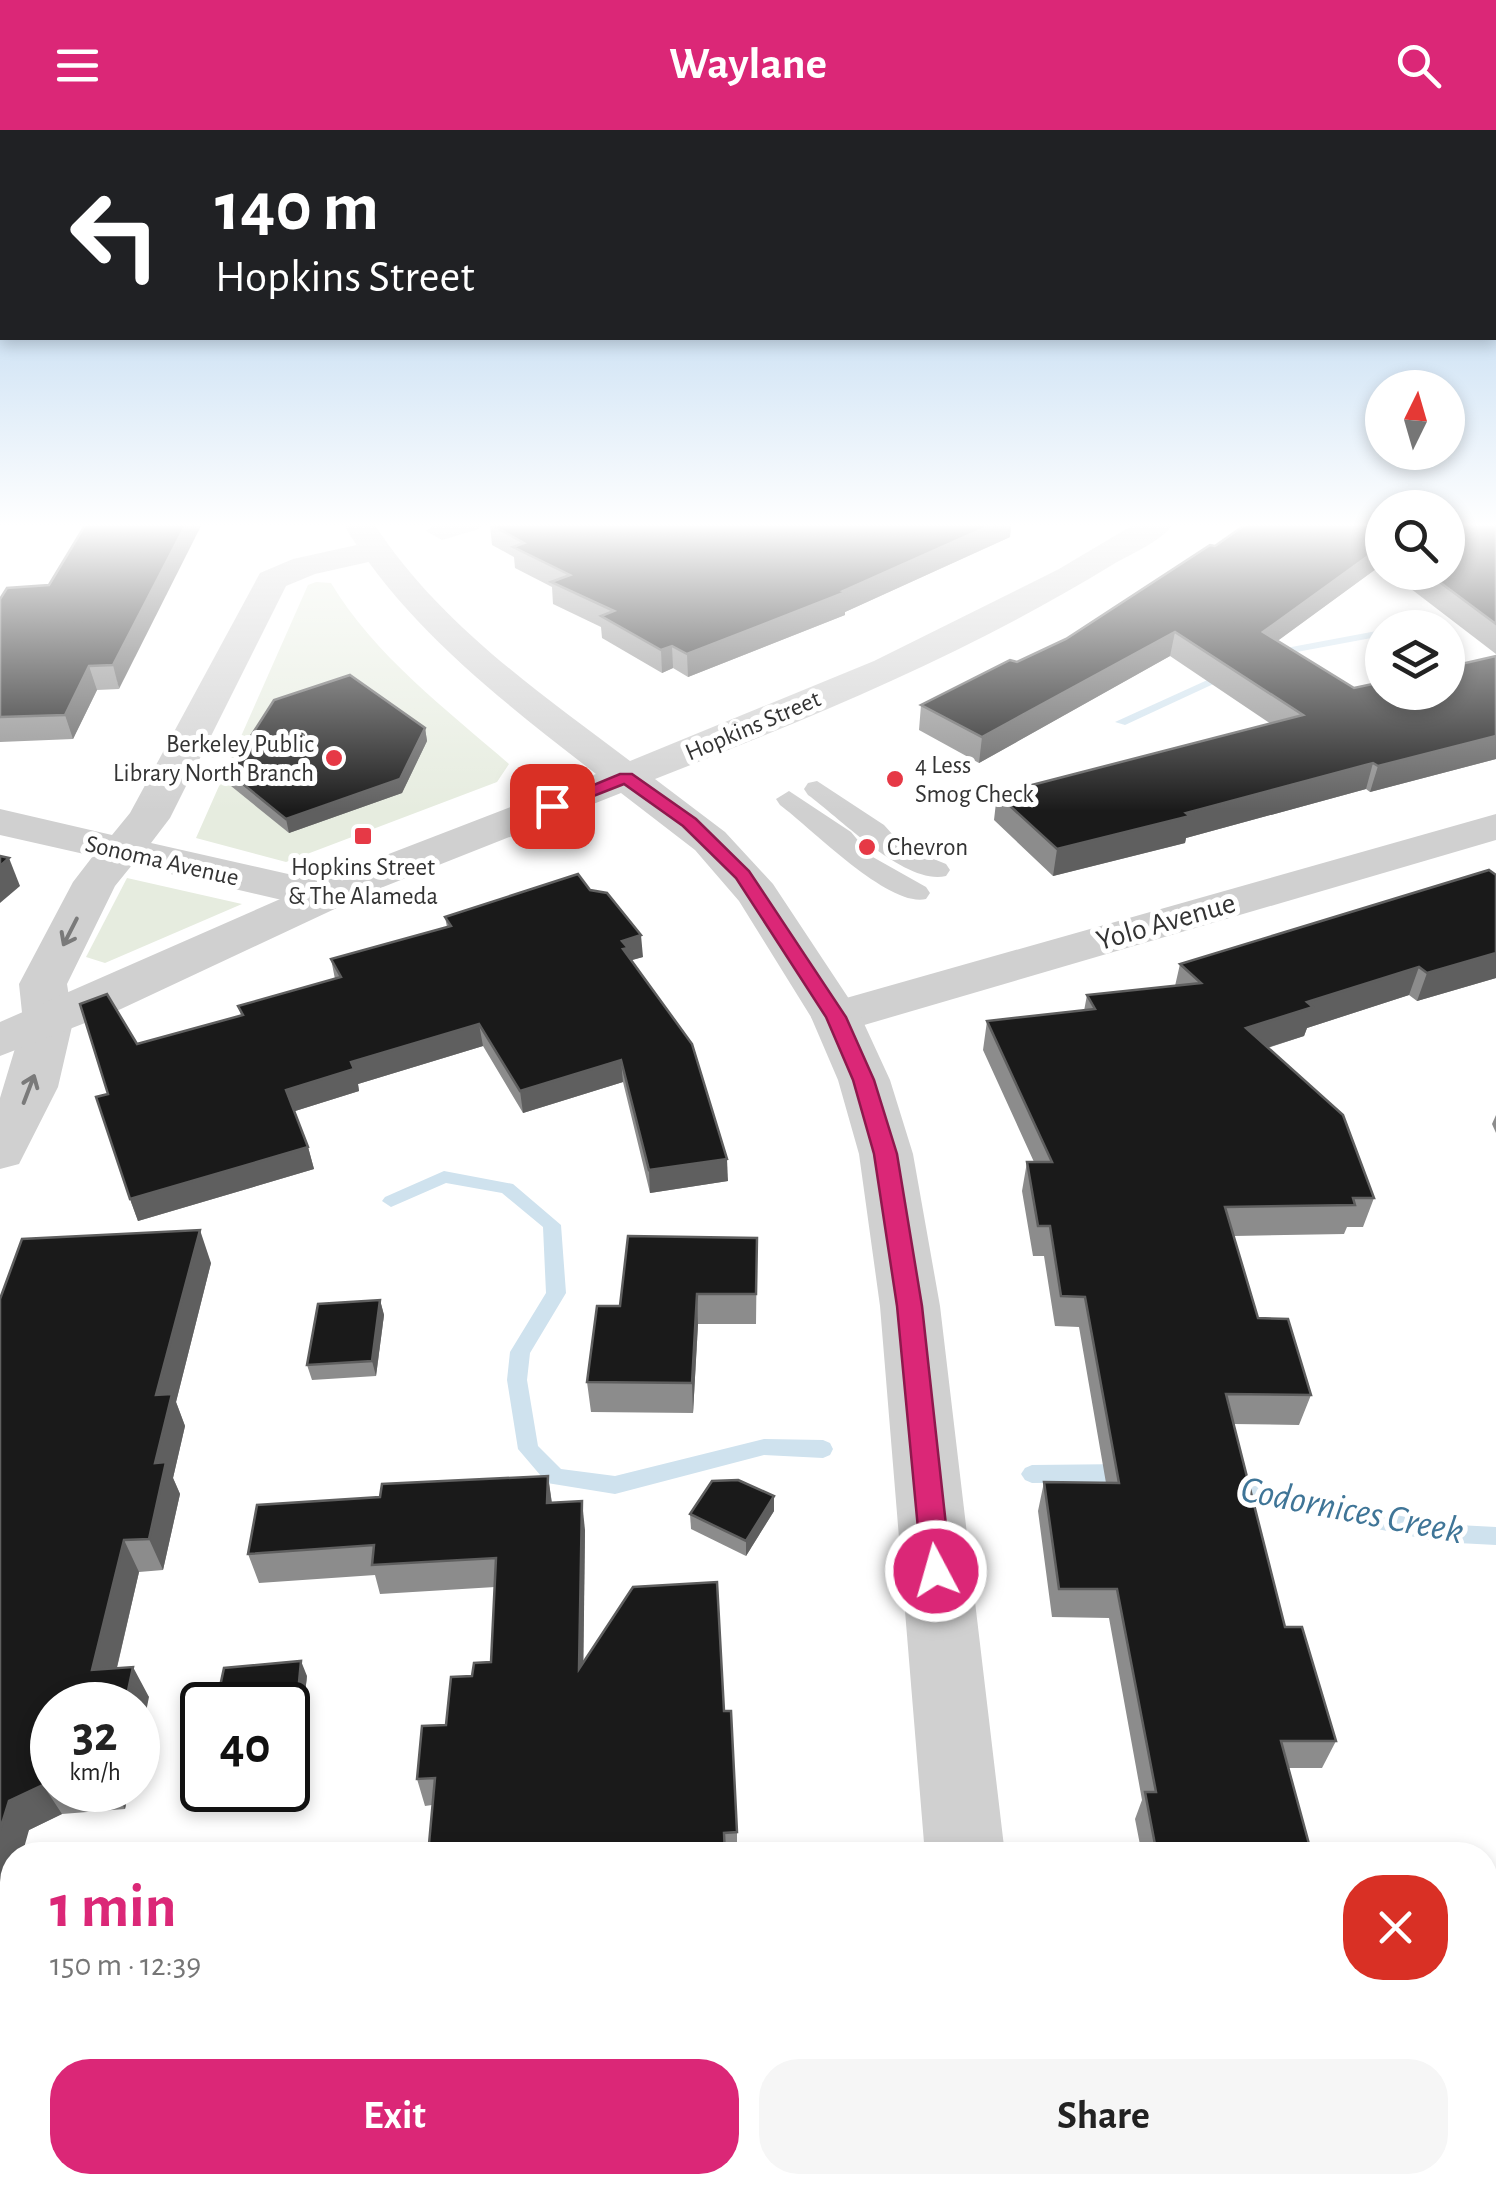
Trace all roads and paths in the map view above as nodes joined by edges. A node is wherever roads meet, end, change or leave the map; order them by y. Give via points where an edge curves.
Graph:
1 (247, 618) edge
2 (434, 618) edge
3 (998, 618) edge
4 (626, 777) junction
5 (817, 789) dead end
6 (789, 799) dead end
7 (0, 822) edge
8 (1492, 833) edge
9 (121, 851) junction
10 (936, 870) dead end
11 (916, 893) dead end
12 (326, 896) junction
13 (836, 1017) junction
14 (48, 1022) junction
15 (0, 1040) edge
16 (0, 1151) edge
17 (964, 1842) edge

1 - 9 street via 149,818
2 - 4 street via 505,685
3 - 4 street, Hopkins Street
4 - 12 street, Hopkins Street
4 - 13 street via 690,822 742,875
5 - 10 lane via 894,854
6 - 11 lane via 862,862
7 - 9 street, Sonoma Avenue
8 - 13 street, Yolo Avenue
9 - 12 street, Sonoma Avenue
9 -> 14 street via 95,882 44,984
12 - 14 street, Hopkins Street
13 - 17 street via 886,1154 910,1306
14 - 15 street, Hopkins Street
16 -> 14 street via 32,1087

